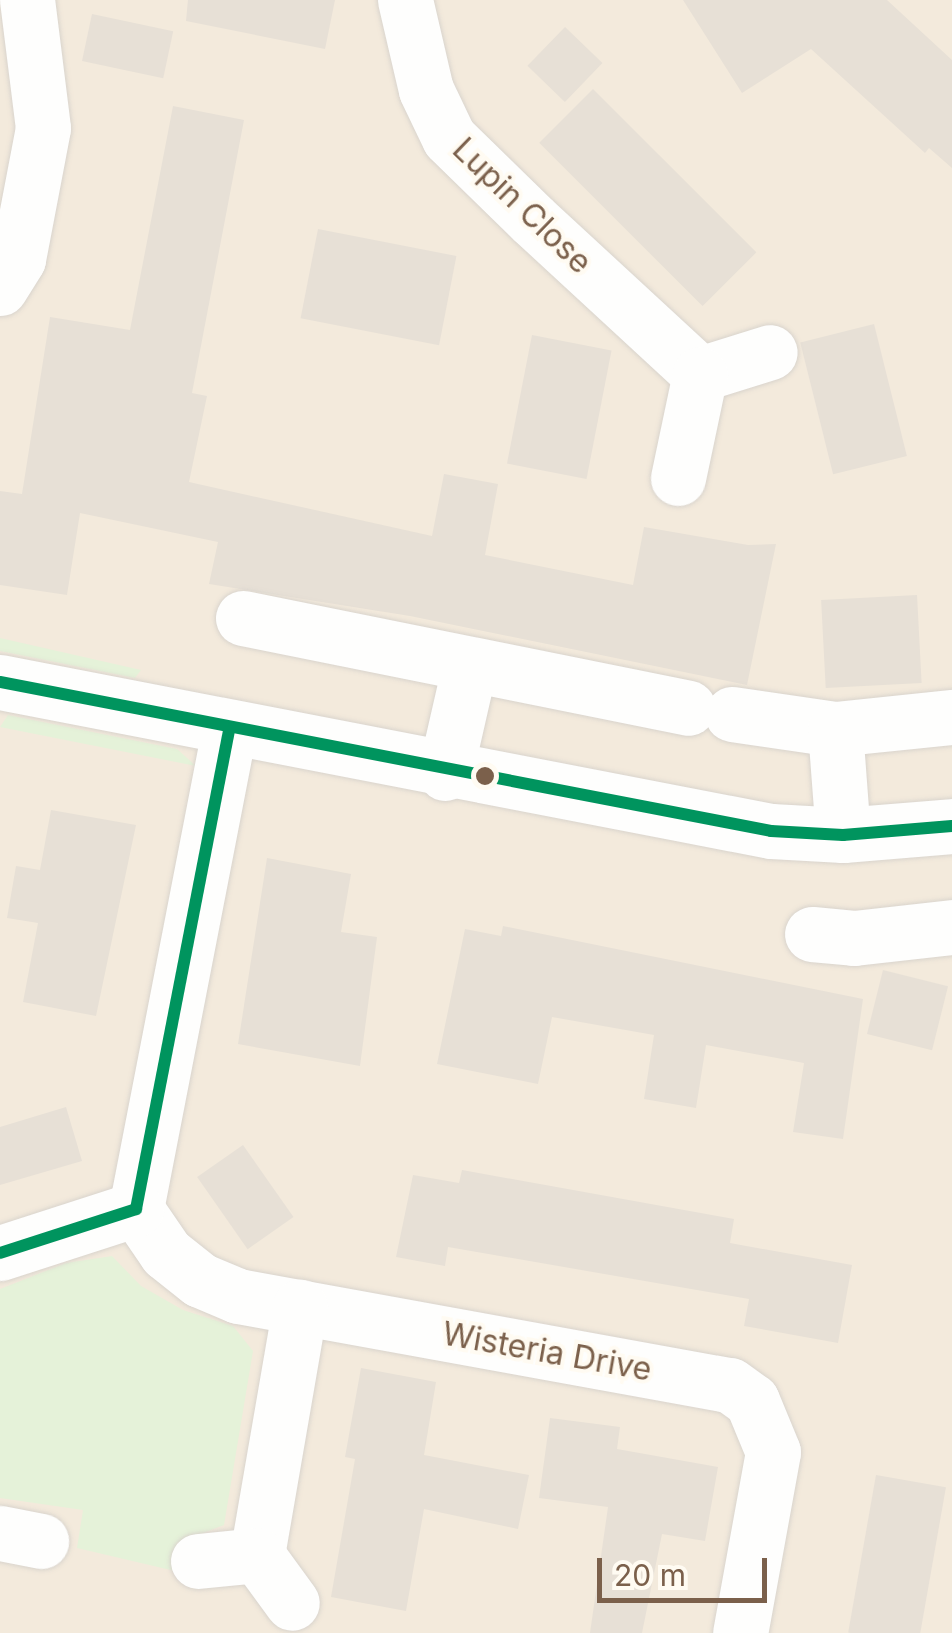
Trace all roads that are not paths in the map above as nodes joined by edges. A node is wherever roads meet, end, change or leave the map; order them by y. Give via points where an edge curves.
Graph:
1 (27, 0) edge
2 (404, 0) edge
3 (0, 288) edge
4 (770, 352) dead end
5 (700, 374) junction
6 (678, 478) dead end
7 (243, 618) dead end
8 (469, 668) junction
9 (0, 682) edge
10 (952, 718) edge
11 (229, 729) junction
12 (835, 729) junction
13 (445, 773) junction
14 (952, 826) edge
15 (843, 834) junction
16 (952, 928) edge
17 (812, 934) dead end
18 (136, 1209) junction
19 (0, 1253) edge
20 (300, 1308) junction
21 (257, 1556) junction
22 (198, 1561) dead end
23 (292, 1603) dead end
24 (740, 1633) edge

1 - 3 street via 43,128 18,259
2 - 5 street, Lupin Close via 426,90 449,138
4 - 5 street
5 - 6 street
7 - 8 street
8 - 12 street
8 - 13 street
9 - 11 street
10 - 12 street
11 - 13 street
11 - 18 street
12 - 15 street
13 - 15 street via 771,832
14 - 15 street
16 - 17 street via 854,938
18 - 19 street
18 - 20 street, Wisteria Drive via 166,1253 200,1280 238,1296
20 - 21 street
20 - 24 street, Wisteria Drive via 730,1385 752,1401 773,1452
21 - 22 street
21 - 23 street

